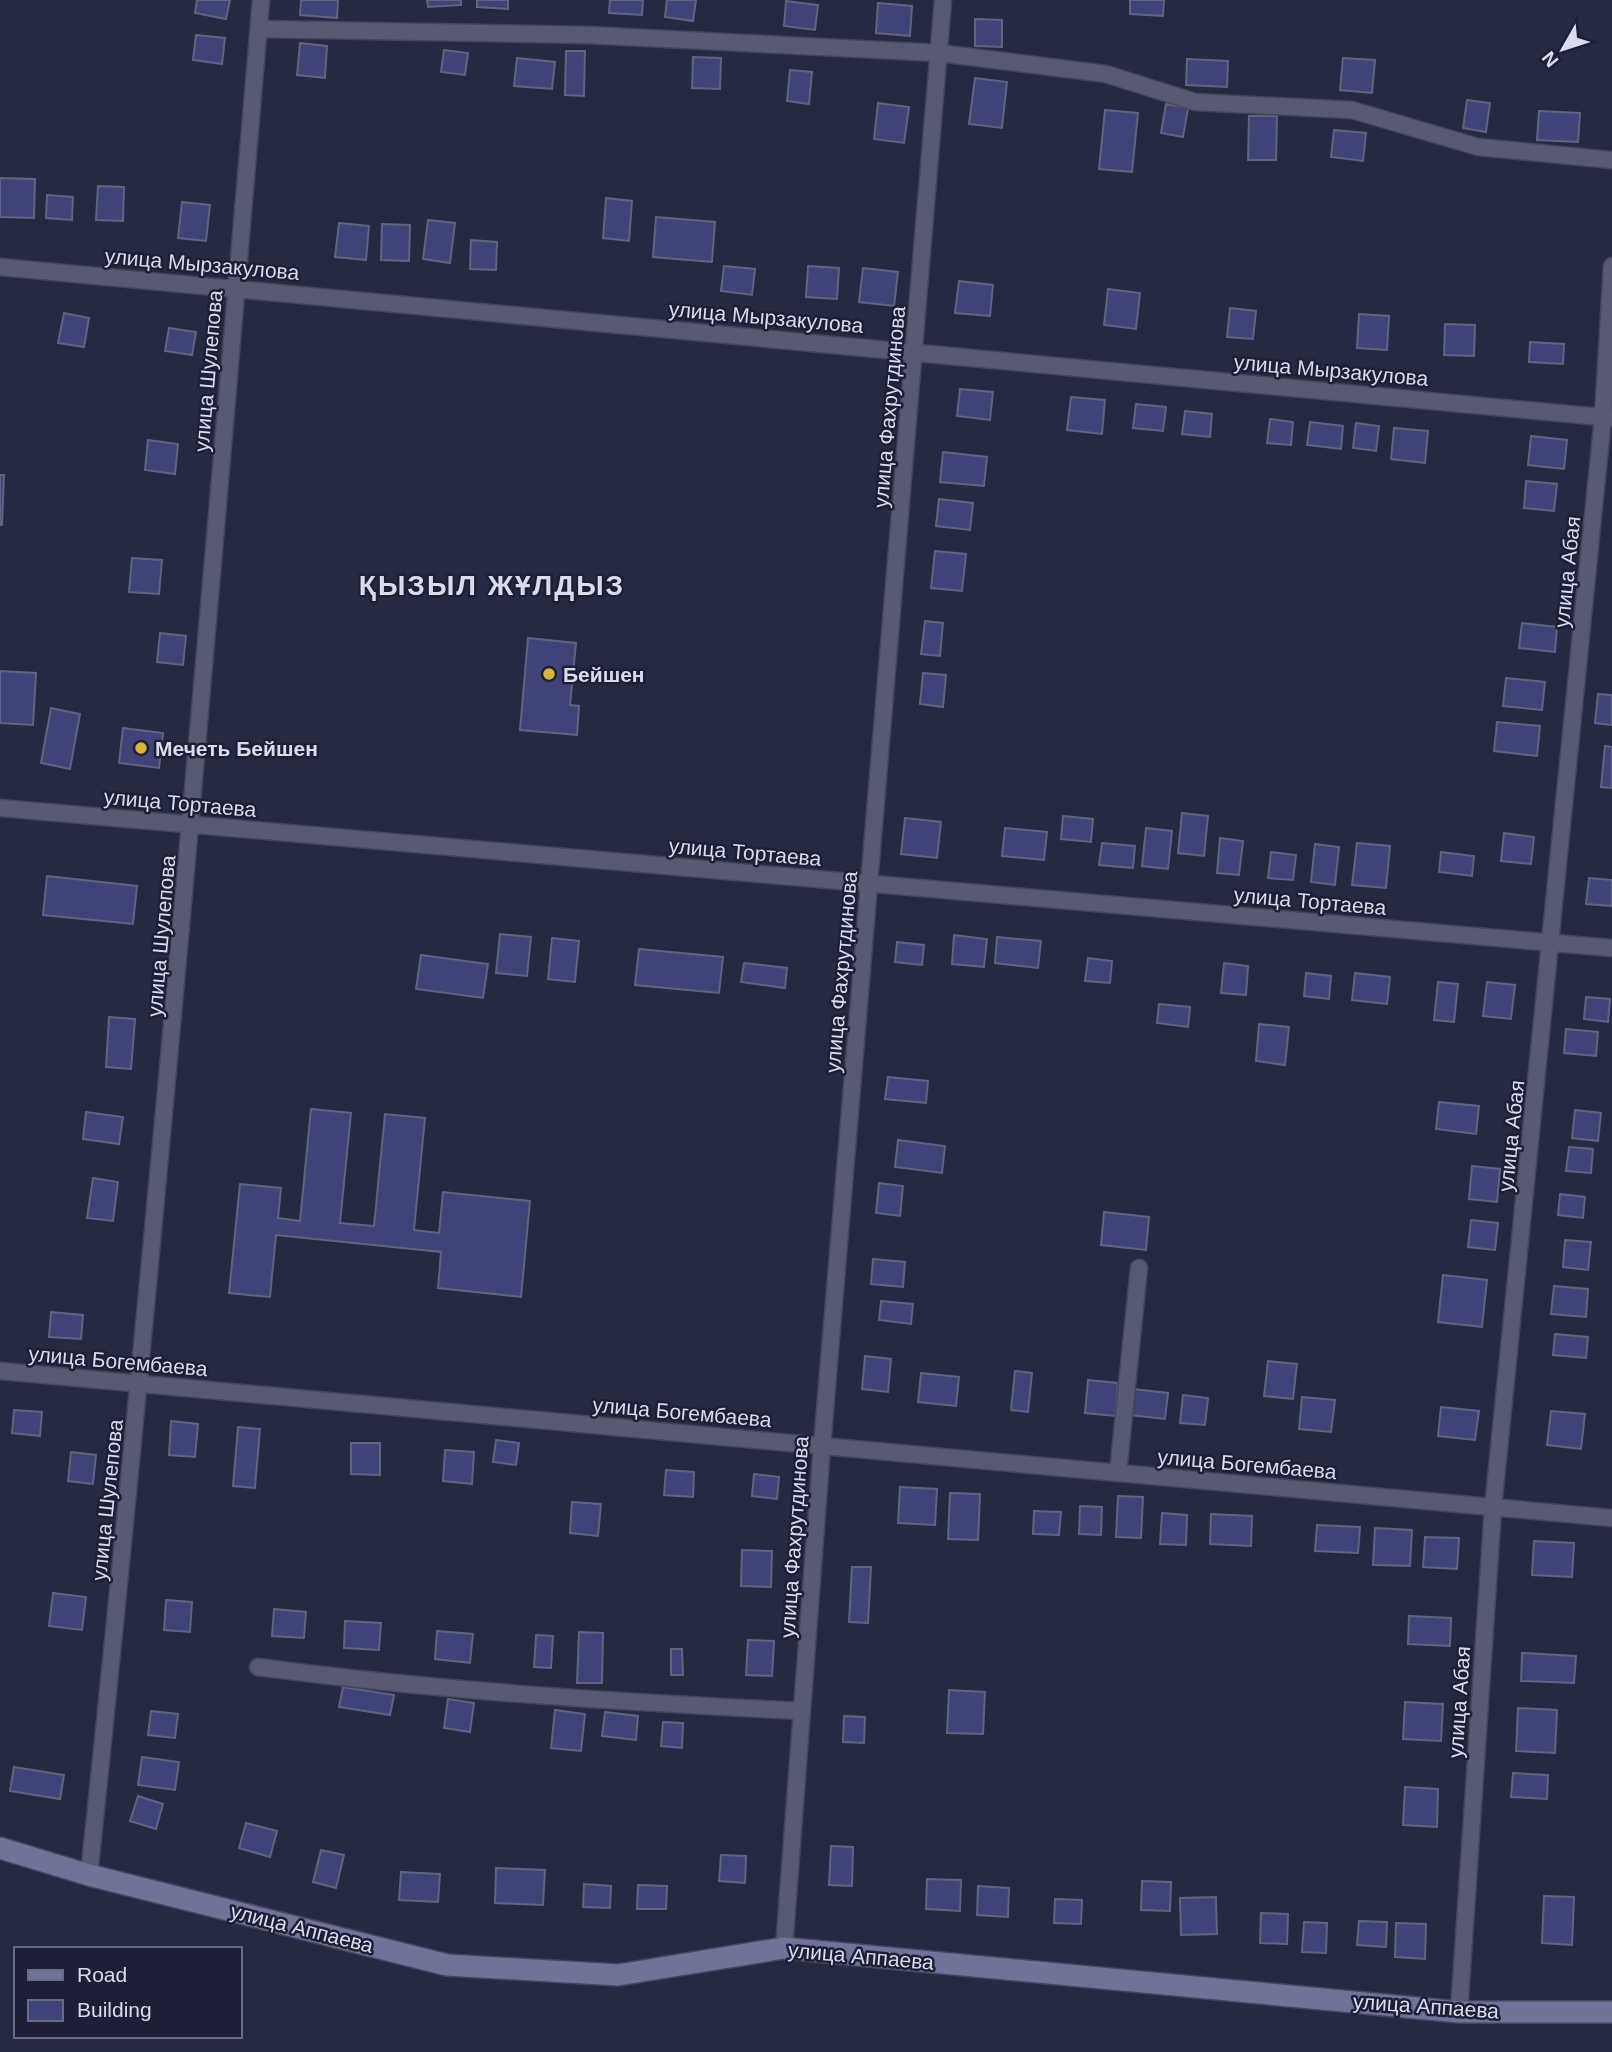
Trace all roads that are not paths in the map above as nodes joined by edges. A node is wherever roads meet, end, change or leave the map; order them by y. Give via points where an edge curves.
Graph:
1 (261, 0) edge
2 (943, 0) edge
3 (259, 29) junction
4 (939, 52) junction
5 (1612, 160) edge
6 (1612, 266) edge
7 (0, 267) edge
8 (236, 289) junction
9 (916, 352) junction
10 (1608, 417) edge
11 (0, 808) edge
12 (192, 825) junction
13 (870, 884) junction
14 (1552, 943) junction
15 (1612, 948) edge
16 (1139, 1268) dead end
17 (0, 1371) edge
18 (141, 1384) junction
19 (822, 1446) junction
20 (1118, 1473) junction
21 (1493, 1507) junction
22 (1612, 1518) edge
23 (258, 1667) dead end
24 (802, 1711) junction
25 (0, 1848) edge
26 (89, 1875) junction
27 (784, 1948) junction
28 (1459, 2012) junction
29 (1612, 2012) edge

1 - 3 street, улица Шулепова
2 - 4 street, улица Фахрутдинова
3 - 4 street via 588,35
3 - 8 street, улица Шулепова
4 - 5 street via 1106,74 1195,102 1352,110 1478,147
4 - 9 street, улица Фахрутдинова
6 - 10 street, улица Абая
7 - 8 street, улица Мырзакулова
8 - 9 street, улица Мырзакулова
8 - 12 street, улица Шулепова
9 - 10 street, улица Мырзакулова
9 - 13 street, улица Фахрутдинова
10 - 14 street, улица Абая
11 - 12 street, улица Тортаева
12 - 13 street, улица Тортаева
12 - 18 street, улица Шулепова
13 - 14 street, улица Тортаева
13 - 19 street, улица Фахрутдинова
14 - 15 street, улица Тортаева
14 - 21 street, улица Абая
16 - 20 street
17 - 18 street, улица Богембаева
18 - 19 street, улица Богембаева
18 - 26 street, улица Шулепова
19 - 20 street, улица Богембаева
19 - 24 street, улица Фахрутдинова
20 - 21 street, улица Богембаева
21 - 22 street, улица Богембаева
21 - 28 street, улица Абая
23 - 24 street via 390,1684 586,1700
24 - 27 street, улица Фахрутдинова
25 - 26 main road, улица Аппаева
26 - 27 main road, улица Аппаева via 447,1965 618,1975
27 - 28 main road, улица Аппаева
28 - 29 main road, улица Аппаева

